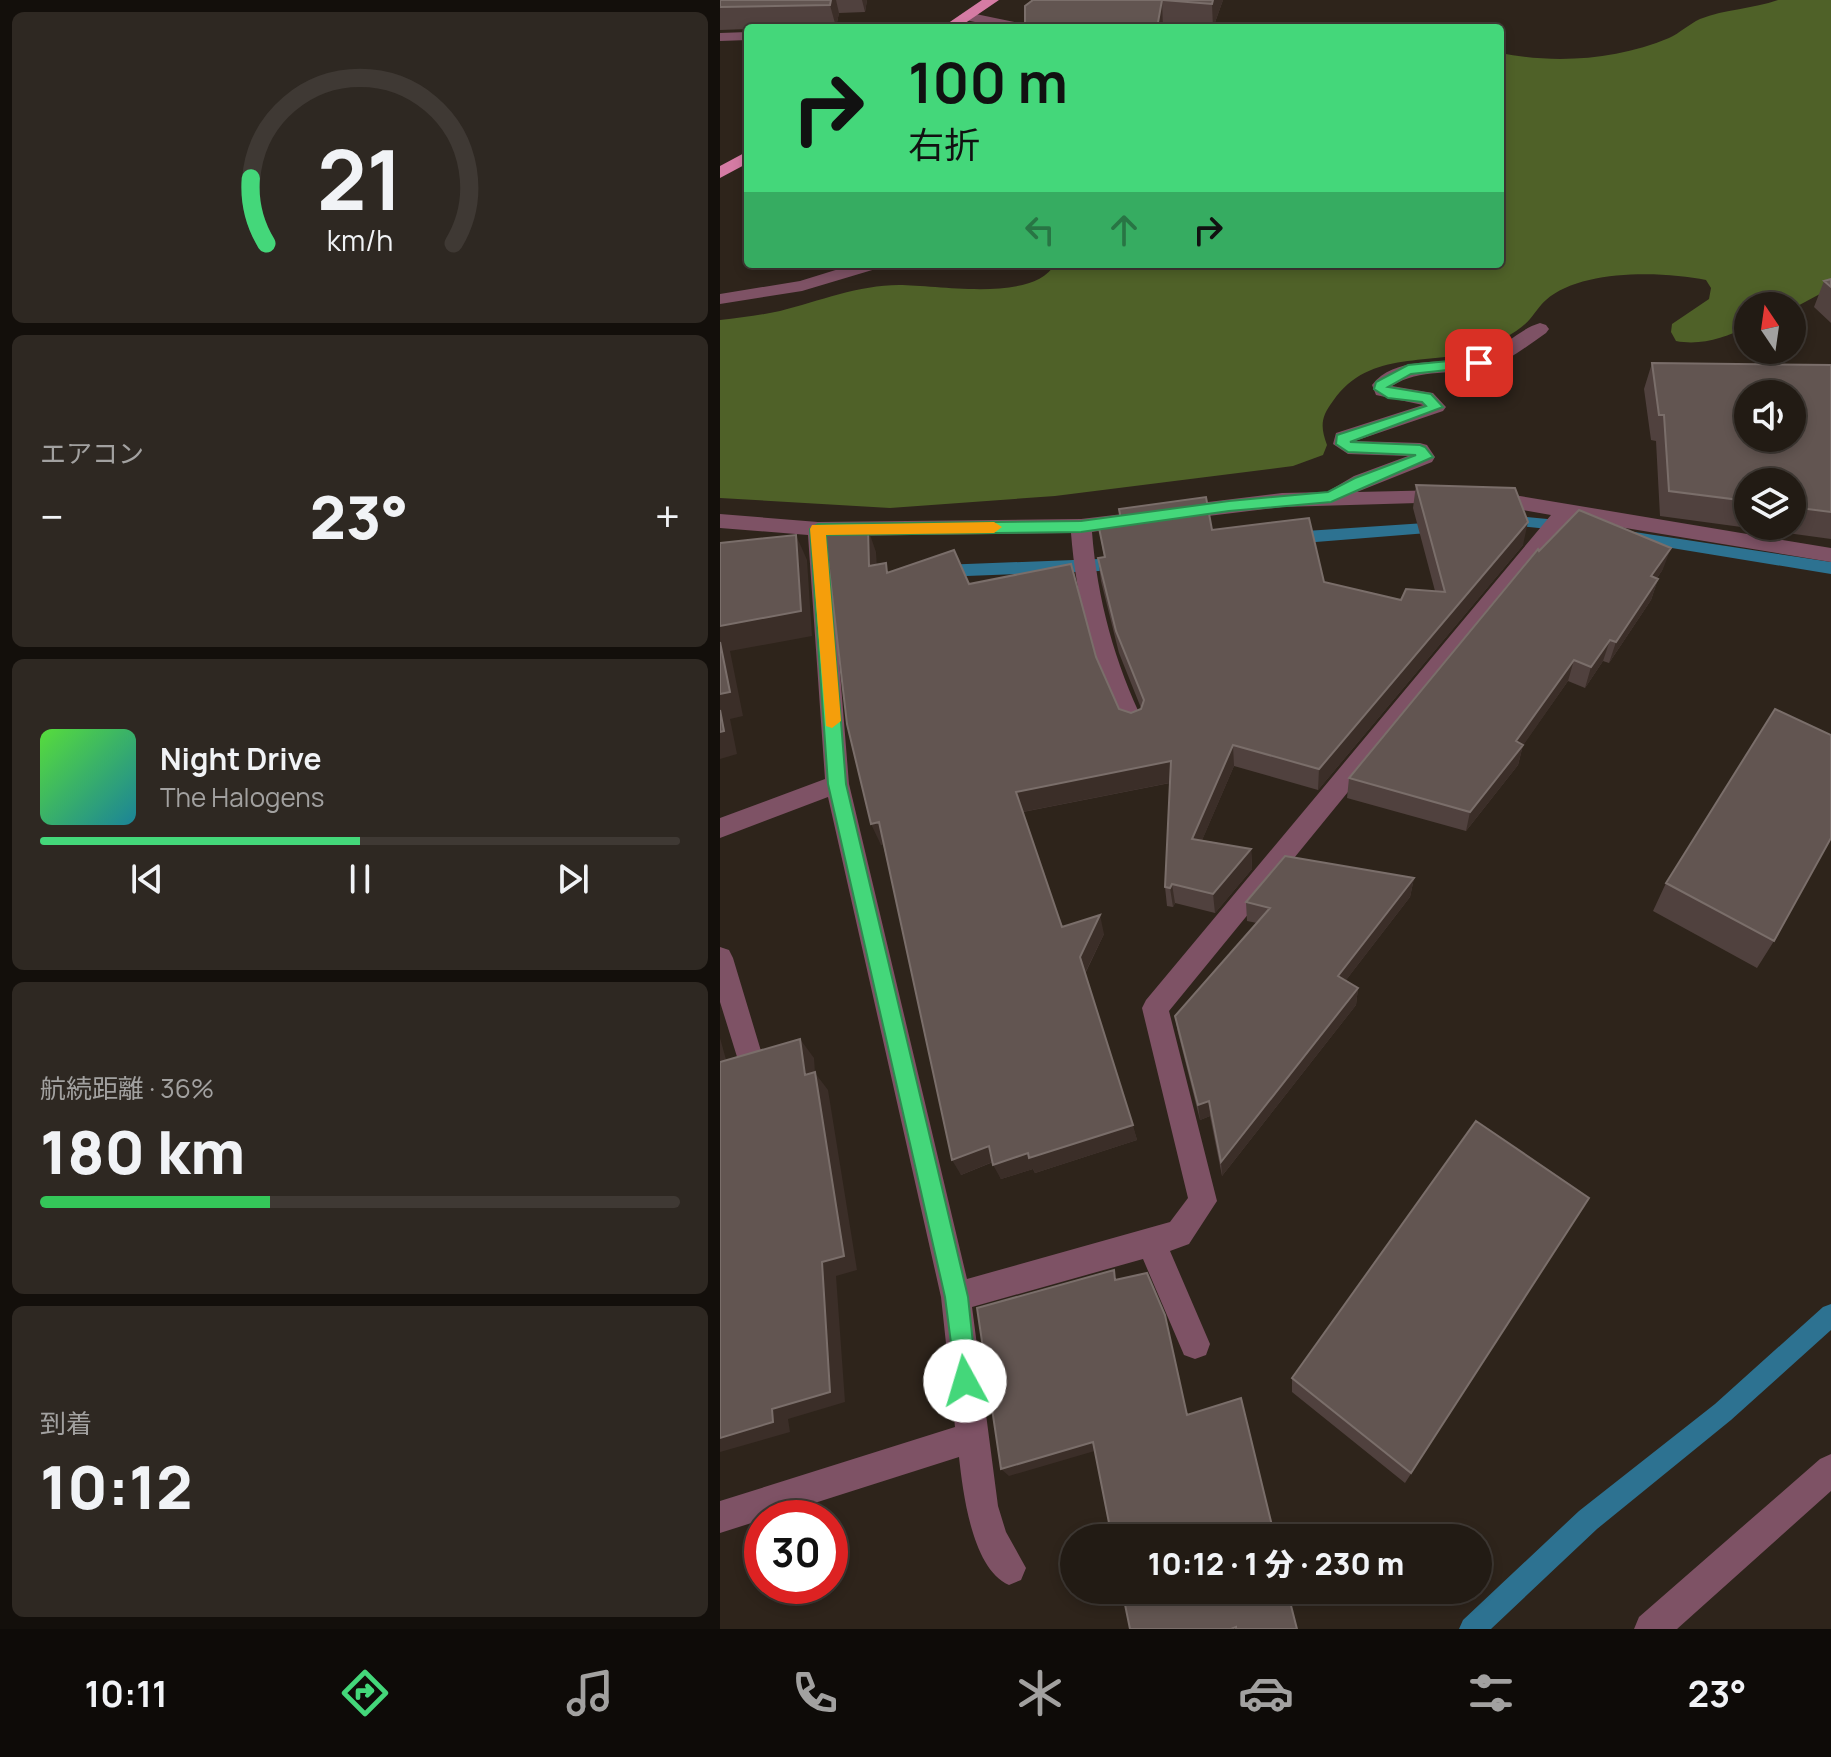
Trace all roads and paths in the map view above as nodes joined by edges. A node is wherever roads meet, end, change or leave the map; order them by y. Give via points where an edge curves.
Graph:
1 (992, 0) edge
2 (966, 16) junction
3 (954, 24) edge
4 (1005, 24) edge
5 (744, 36) edge
6 (720, 37) edge
7 (744, 158) edge
8 (720, 173) edge
9 (860, 268) edge
10 (720, 299) edge
11 (1540, 329) dead end
12 (1331, 497) junction
13 (1567, 510) junction
14 (720, 521) edge
15 (1081, 526) junction
16 (818, 529) junction
17 (1831, 555) edge
18 (1133, 723) edge
19 (837, 784) junction
20 (720, 828) edge
21 (720, 958) edge
22 (748, 1051) edge
23 (1152, 1244) junction
24 (956, 1297) junction
25 (1195, 1344) dead end
26 (972, 1437) junction
27 (1831, 1470) edge
28 (720, 1517) edge
29 (1009, 1568) dead end
30 (1651, 1629) edge

1 - 2 main road
2 - 3 main road
2 - 4 street
5 - 6 street
7 - 8 main road
9 - 10 street via 802,286
11 - 12 street via 1486,361 1416,368 1381,385 1383,391 1426,397 1436,407 1343,438 1343,444 1408,448 1425,457
12 - 13 street via 1500,499
12 - 15 street
13 - 17 street
13 - 23 street via 1155,1008 1203,1201 1179,1234
14 - 16 street
15 - 16 street
15 - 18 street via 1091,598
16 - 19 street
19 - 20 street
19 - 24 street
21 - 22 street
23 - 24 street
23 - 25 street
24 - 26 street
26 - 28 street
26 - 29 street via 981,1503 997,1551
27 - 30 street

